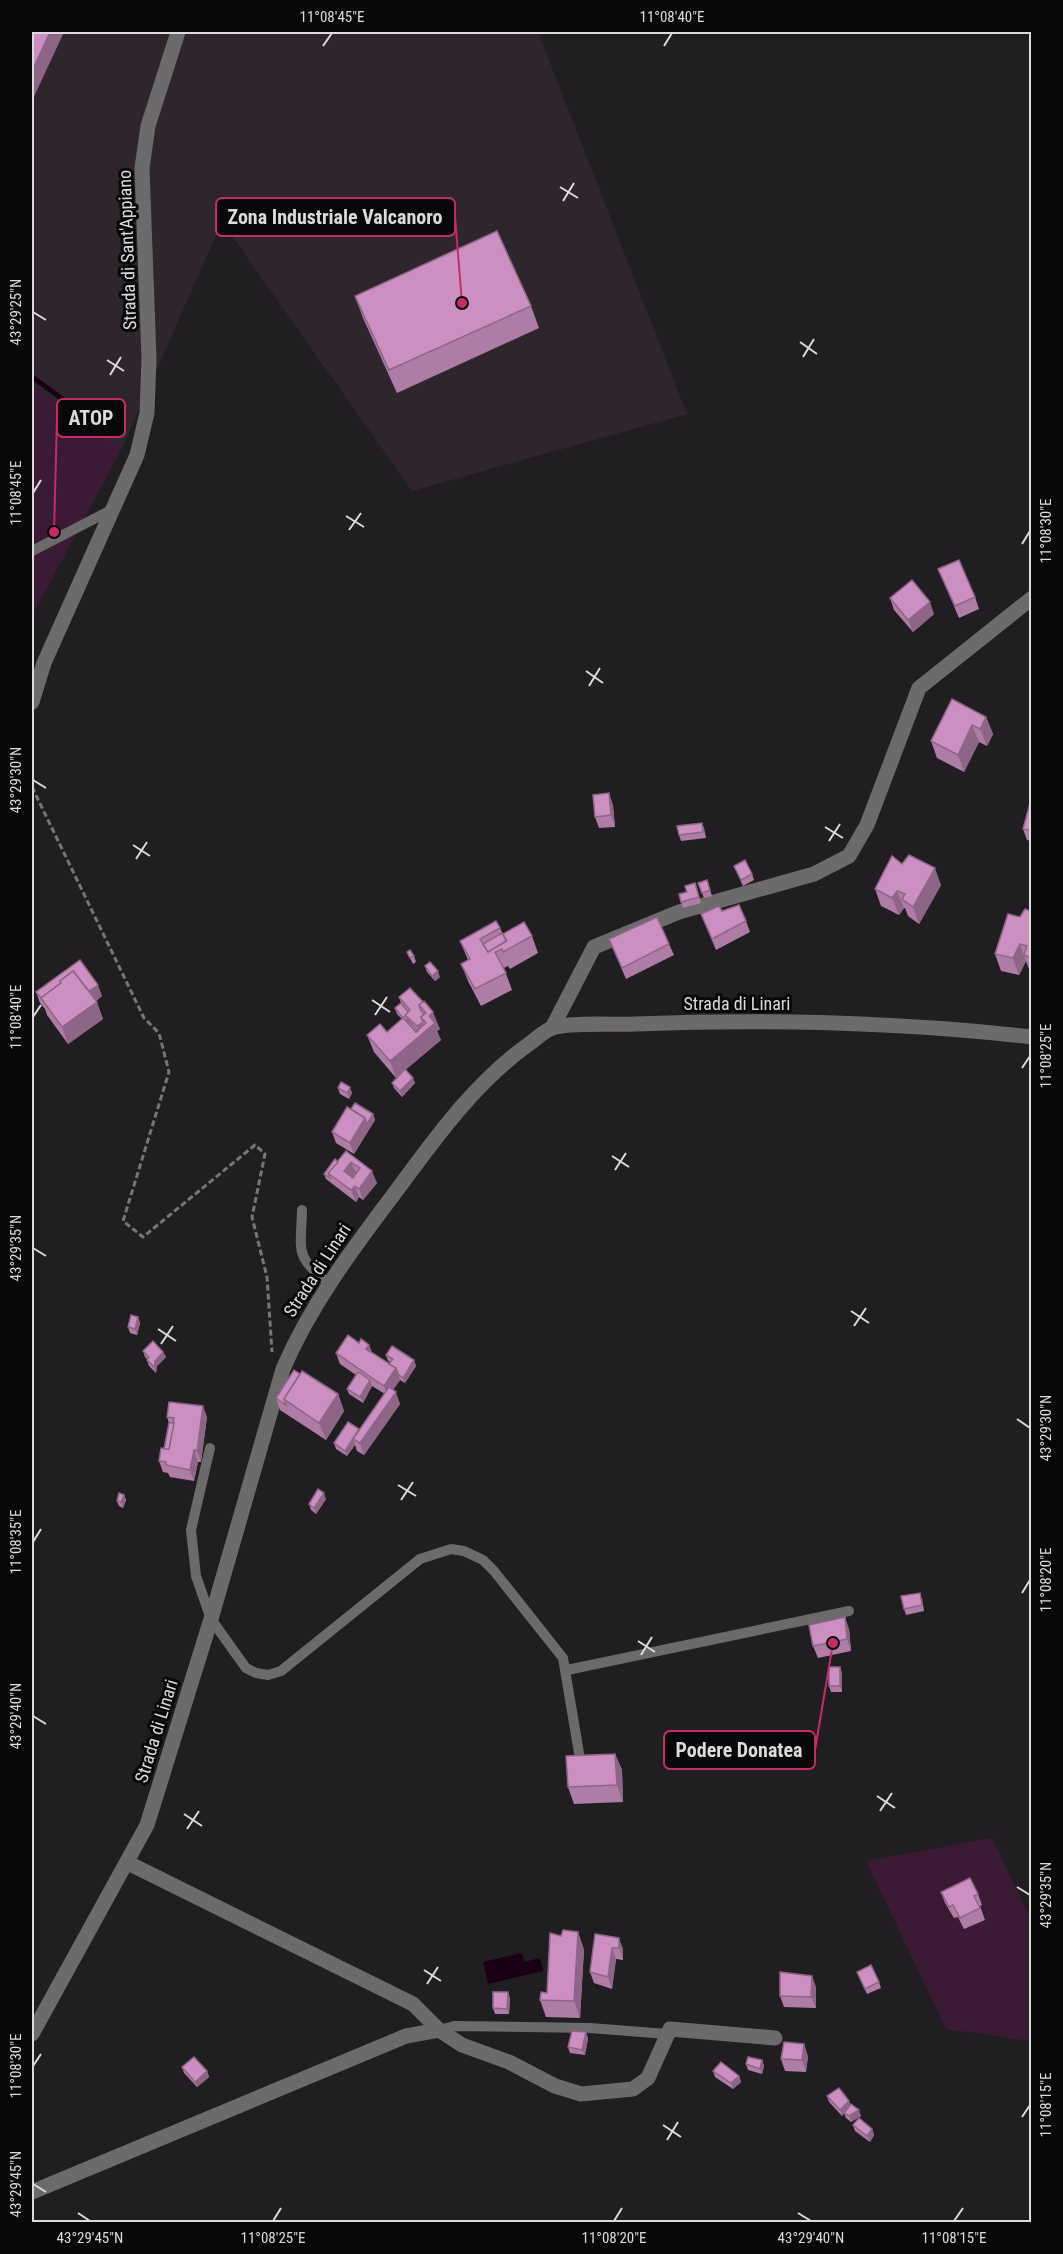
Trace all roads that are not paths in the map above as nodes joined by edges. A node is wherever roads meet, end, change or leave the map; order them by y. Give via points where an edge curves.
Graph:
1 (178, 32) edge
2 (113, 509) junction
3 (32, 551) edge
4 (1032, 598) edge
5 (32, 702) edge
6 (552, 1028) junction
7 (1032, 1037) edge
8 (302, 1210) dead end
9 (328, 1283) junction
10 (210, 1448) dead end
11 (849, 1611) dead end
12 (211, 1619) junction
13 (567, 1670) junction
14 (580, 1759) edge
15 (128, 1863) junction
16 (440, 2030) junction
17 (32, 2034) edge
18 (668, 2034) junction
19 (775, 2038) dead end
20 (32, 2192) edge

1 - 2 street, Strada di Sant'Appiano via 148,126 142,168 149,359 147,413 137,455
2 - 3 lane
2 - 5 street, Strada di Sant'Appiano via 44,663
4 - 6 street via 919,688 867,825 849,856 814,874 679,912 594,947
6 - 7 street, Strada di Linari via 682,1022 875,1024
6 - 9 street, Strada di Linari via 507,1060 476,1090 414,1165
8 - 9 lane via 301,1255 310,1269
9 - 12 street, Strada di Linari via 283,1369
10 - 12 lane via 191,1530 196,1576
11 - 13 lane
12 - 13 lane via 246,1668 268,1675 281,1671 420,1559 451,1549 483,1560 494,1571 553,1643
12 - 15 street, Strada di Linari via 147,1825
13 - 14 lane
15 - 16 street via 413,2004
15 - 17 street, Strada di Linari
16 - 18 lane via 454,2026 579,2028
16 - 18 street via 462,2045 581,2094 633,2089 648,2078
16 - 20 street via 406,2036
18 - 19 street via 670,2029 678,2029

